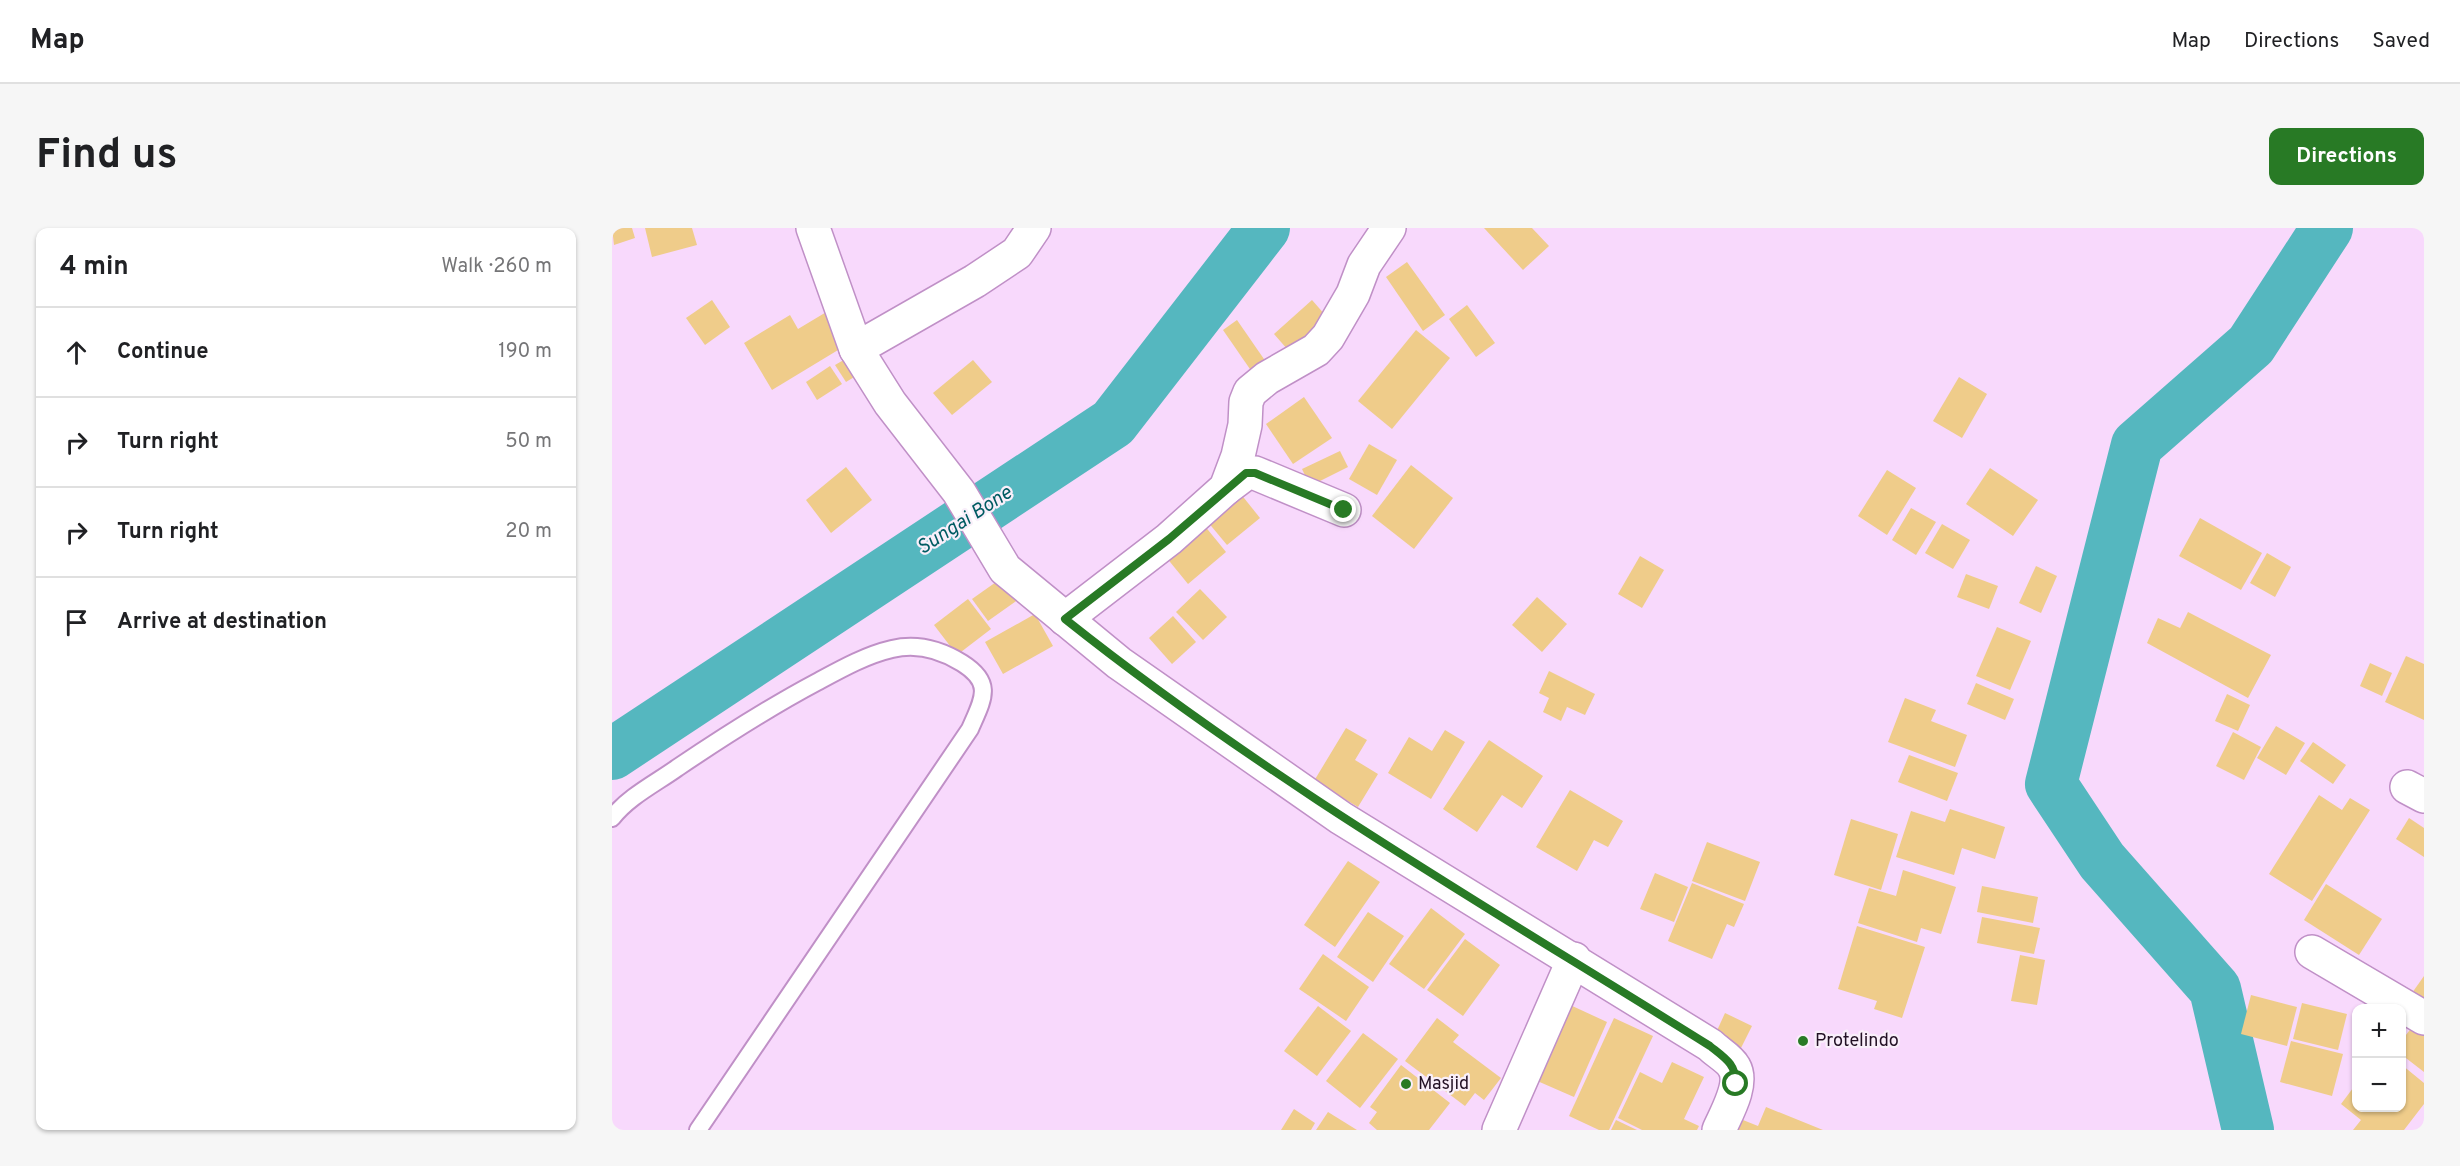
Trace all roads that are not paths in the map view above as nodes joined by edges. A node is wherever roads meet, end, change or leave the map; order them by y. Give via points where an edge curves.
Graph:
1 (813, 228) edge
2 (1034, 228) edge
3 (1389, 228) edge
4 (856, 349) junction
5 (1226, 488) junction
6 (1344, 510) dead end
7 (1065, 619) junction
8 (612, 818) edge
9 (2312, 952) dead end
10 (1574, 959) junction
11 (2424, 1018) edge
12 (698, 1130) edge
13 (1499, 1130) edge
14 (1719, 1130) edge

1 - 4 street
2 - 4 street via 1017,253
3 - 5 street via 1364,265 1329,337 1316,350 1250,392 1238,456
4 - 7 street via 890,403 959,492 1005,569 1022,579
5 - 6 street via 1246,473 1255,473
5 - 7 street via 1169,539
7 - 10 street via 1180,707 1341,818
8 - 12 lane via 638,795 762,711 852,663 894,648 920,647 946,653 981,679 984,697 970,729
9 - 11 street
10 - 13 street
10 - 14 street via 1710,1046 1733,1065 1736,1084

